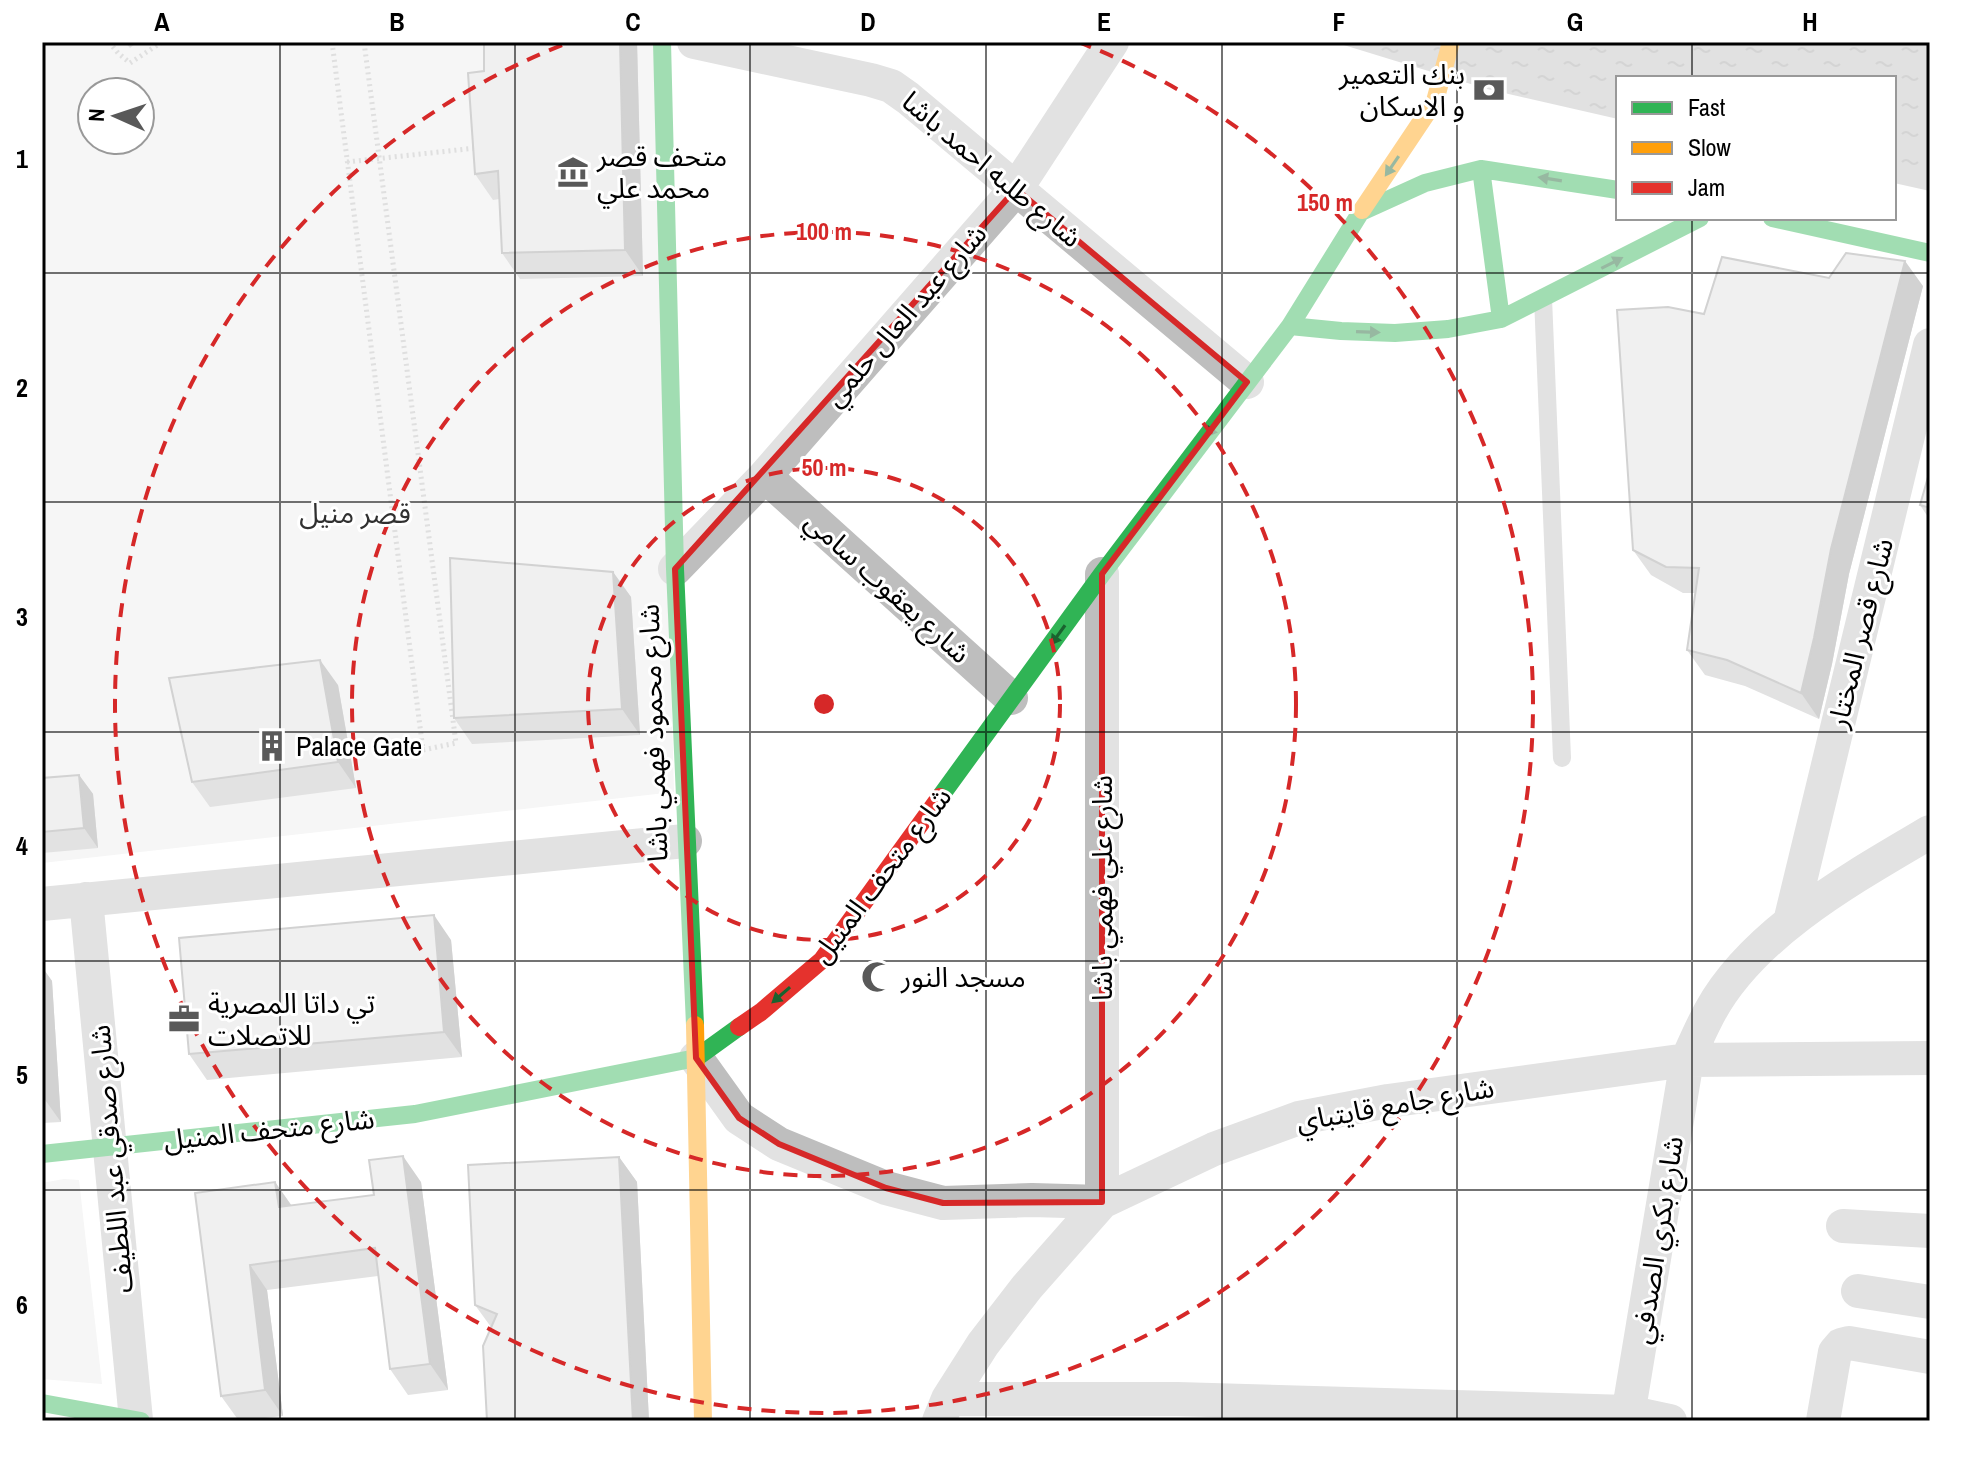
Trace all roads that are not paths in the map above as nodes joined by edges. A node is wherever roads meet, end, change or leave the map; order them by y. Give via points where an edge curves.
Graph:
1 (662, 42) edge
2 (694, 42) edge
3 (1112, 42) edge
4 (1451, 42) edge
5 (1481, 169) junction
6 (1016, 189) junction
7 (1616, 190) edge
8 (1361, 212) junction
9 (1696, 220) edge
10 (1781, 220) edge
11 (1930, 253) edge
12 (1543, 298) junction
13 (1501, 319) junction
14 (1290, 326) junction
15 (1930, 345) edge
16 (1247, 382) junction
17 (765, 476) junction
18 (675, 569) junction
19 (1102, 574) junction
20 (1011, 698) junction
21 (1562, 758) dead end
22 (1930, 832) edge
23 (685, 841) junction
24 (86, 899) junction
25 (42, 904) edge
26 (1790, 922) junction
27 (696, 1058) junction
28 (1930, 1058) edge
29 (1687, 1060) junction
30 (110, 1146) junction
31 (42, 1154) edge
32 (1102, 1202) junction
33 (1843, 1226) dead end
34 (1930, 1231) edge
35 (1858, 1291) dead end
36 (1930, 1302) edge
37 (1930, 1357) edge
38 (42, 1403) edge
39 (944, 1410) edge
40 (1176, 1410) edge
41 (1628, 1417) edge
42 (138, 1420) edge
43 (703, 1421) edge
44 (1670, 1421) edge
45 (1823, 1421) edge

1 - 18 street, شارع محمود فهمي باشا
2 - 6 street, شارع طلبه احمد باشا via 891,86
3 - 6 street, شارع عبد العال حلمي
4 -> 8 street, شارع متحف المنيل via 1435,101
7 -> 5 street
5 - 8 street via 1425,183
5 - 13 street
6 - 16 street, شارع طلبه احمد باشا
6 - 17 street, شارع عبد العال حلمي
8 - 14 street, شارع متحف المنيل
12 -> 9 street
10 - 11 street
12 - 13 street
12 - 21 lane
14 -> 13 street via 1395,333
14 - 16 street, شارع متحف المنيل
15 - 26 street, شارع قصر المختار
16 -> 19 street, شارع متحف المنيل
17 - 18 street, شارع عبد العال حلمي
17 - 20 street, شارع يعقوب سامي
18 - 23 street, شارع محمود فهمي باشا
19 -> 20 street, شارع متحف المنيل
19 - 32 street, شارع علي فهمي باشا
20 -> 27 street, شارع متحف المنيل via 822,960
22 - 26 street, شارع بكري الصدفي
23 - 24 street
23 - 27 street, شارع محمود فهمي باشا
24 - 25 street
24 - 30 street, شارع صدقي عبد اللطيف
26 - 29 street, شارع بكري الصدفي via 1746,961 1712,1008
27 - 30 street, شارع متحف المنيل via 415,1114
27 - 32 street via 739,1118 779,1144 886,1188 943,1203
27 - 43 street, شارع محمود فهمي باشا
28 - 29 street, شارع جامع قايتباي
29 - 32 street, شارع جامع قايتباي via 1299,1118 1214,1149
29 - 41 street, شارع بكري الصدفي
30 - 31 street, شارع متحف المنيل
30 - 42 street, شارع صدقي عبد اللطيف
32 - 39 street, شارع جامع قايتباي via 983,1344
33 - 34 street
35 - 36 street
37 - 45 street via 1841,1345 1835,1352
38 - 42 street
39 - 40 street
40 - 41 street
41 - 44 street

